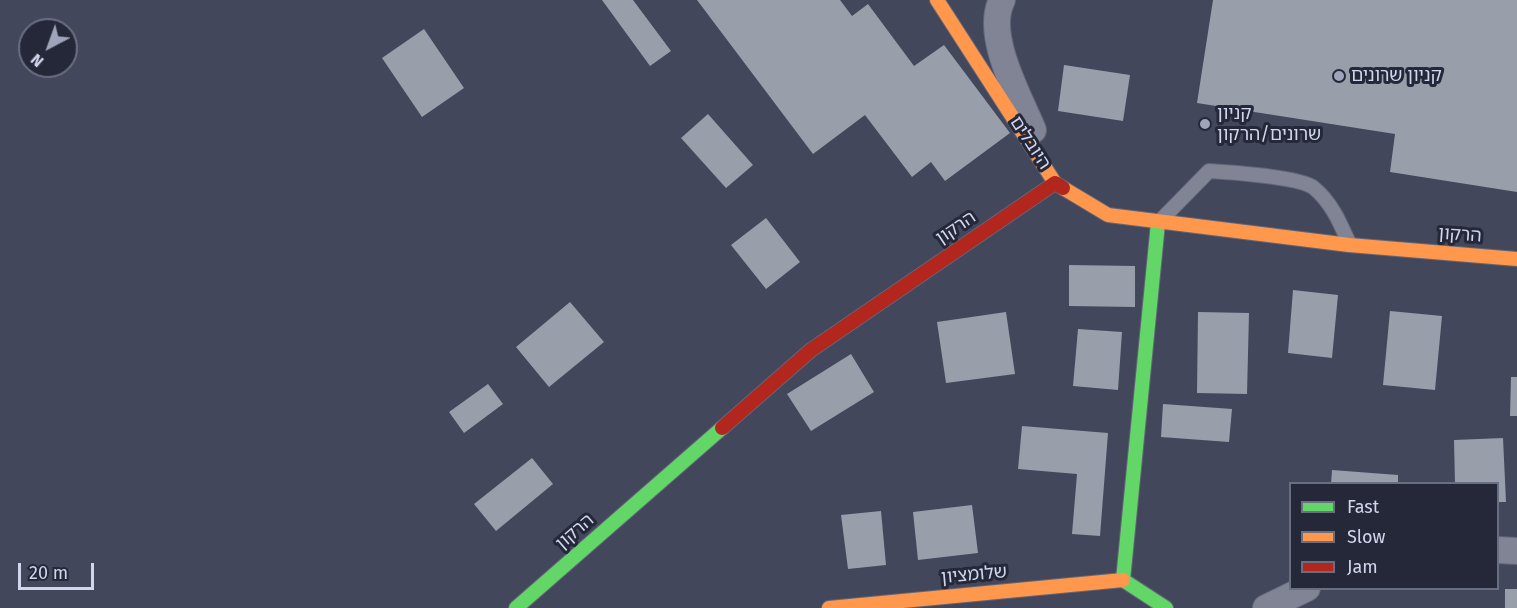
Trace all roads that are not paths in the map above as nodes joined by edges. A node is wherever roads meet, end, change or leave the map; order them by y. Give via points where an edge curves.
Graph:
1 (937, 0) edge
2 (1002, 0) edge
3 (1055, 183) junction
4 (1158, 223) junction
5 (1349, 245) junction
6 (1516, 258) edge
7 (1499, 550) edge
8 (1517, 551) edge
9 (1123, 580) junction
10 (1303, 590) edge
11 (516, 608) edge
12 (829, 608) edge
13 (1166, 608) edge
14 (1266, 608) edge

1 - 3 street, היובלים
2 - 3 street, היובלים via 996,12 1002,56
3 - 4 street, הרקון via 1108,214
3 - 11 street, הרקון via 811,350
4 - 5 street, הרקון
4 - 5 lane via 1209,171 1247,173 1313,186 1333,208
4 - 9 street
5 - 6 street, הרקון
7 - 8 street
9 - 12 street, שלומציון
9 - 13 street
10 - 14 street

